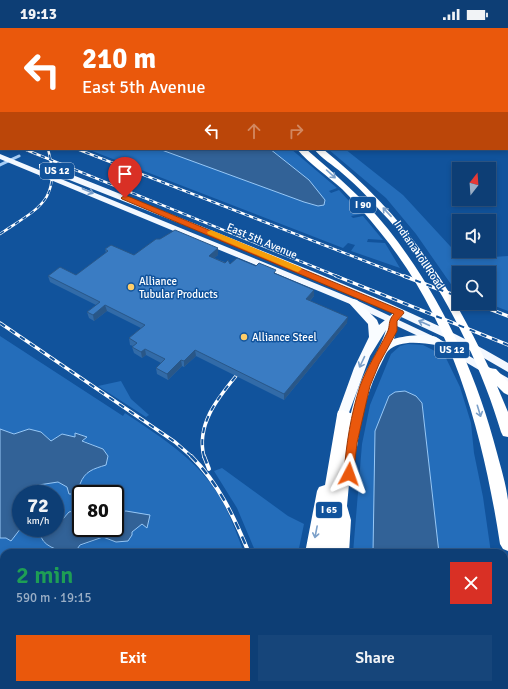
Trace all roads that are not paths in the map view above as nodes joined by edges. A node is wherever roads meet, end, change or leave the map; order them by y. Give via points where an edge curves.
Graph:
1 (3, 150) edge
2 (302, 150) edge
3 (319, 150) edge
4 (0, 156) edge
5 (15, 158) junction
6 (0, 165) edge
7 (353, 302) junction
8 (396, 316) junction
9 (436, 341) junction
10 (379, 344) junction
11 (508, 368) edge
12 (492, 372) junction
13 (508, 382) edge
14 (508, 390) edge
15 (343, 415) junction
16 (508, 432) edge
17 (333, 468) junction
18 (344, 520) junction
19 (508, 544) edge
20 (313, 549) edge
21 (325, 549) edge
22 (341, 549) edge

1 - 5 main road, East 5th Avenue / US 12
2 -> 19 highway, Indiana Toll Road / I 90 via 333,175 373,216 397,246 448,330 485,429 504,511
16 -> 3 highway, Indiana Toll Road / I 90 via 493,390 455,307 428,265 408,236 376,199
4 - 5 main road, East 5th Avenue / US 12
5 - 6 street
5 -> 7 main road, East 5th Avenue / US 12
5 - 8 main road, East 5th Avenue / US 12 via 162,212
7 - 8 main road, East 5th Avenue / US 12
7 - 10 highway via 373,323
8 - 9 main road, East 5th Avenue / US 12
8 - 10 highway, I 65 via 383,327
11 -> 8 main road, East 5th Avenue / US 12 via 466,343
9 - 10 highway via 404,339
9 - 12 main road, East 5th Avenue / US 12
10 -> 15 highway, I 65 via 356,377
10 - 18 highway, I 65 via 361,399 352,443
12 - 13 main road, East 5th Avenue / US 12
12 - 14 highway
15 - 17 highway, I 65
15 - 18 highway via 349,420 344,447 340,506
17 -> 20 highway via 325,489
17 - 21 highway, I 65
18 - 22 highway, I 65

